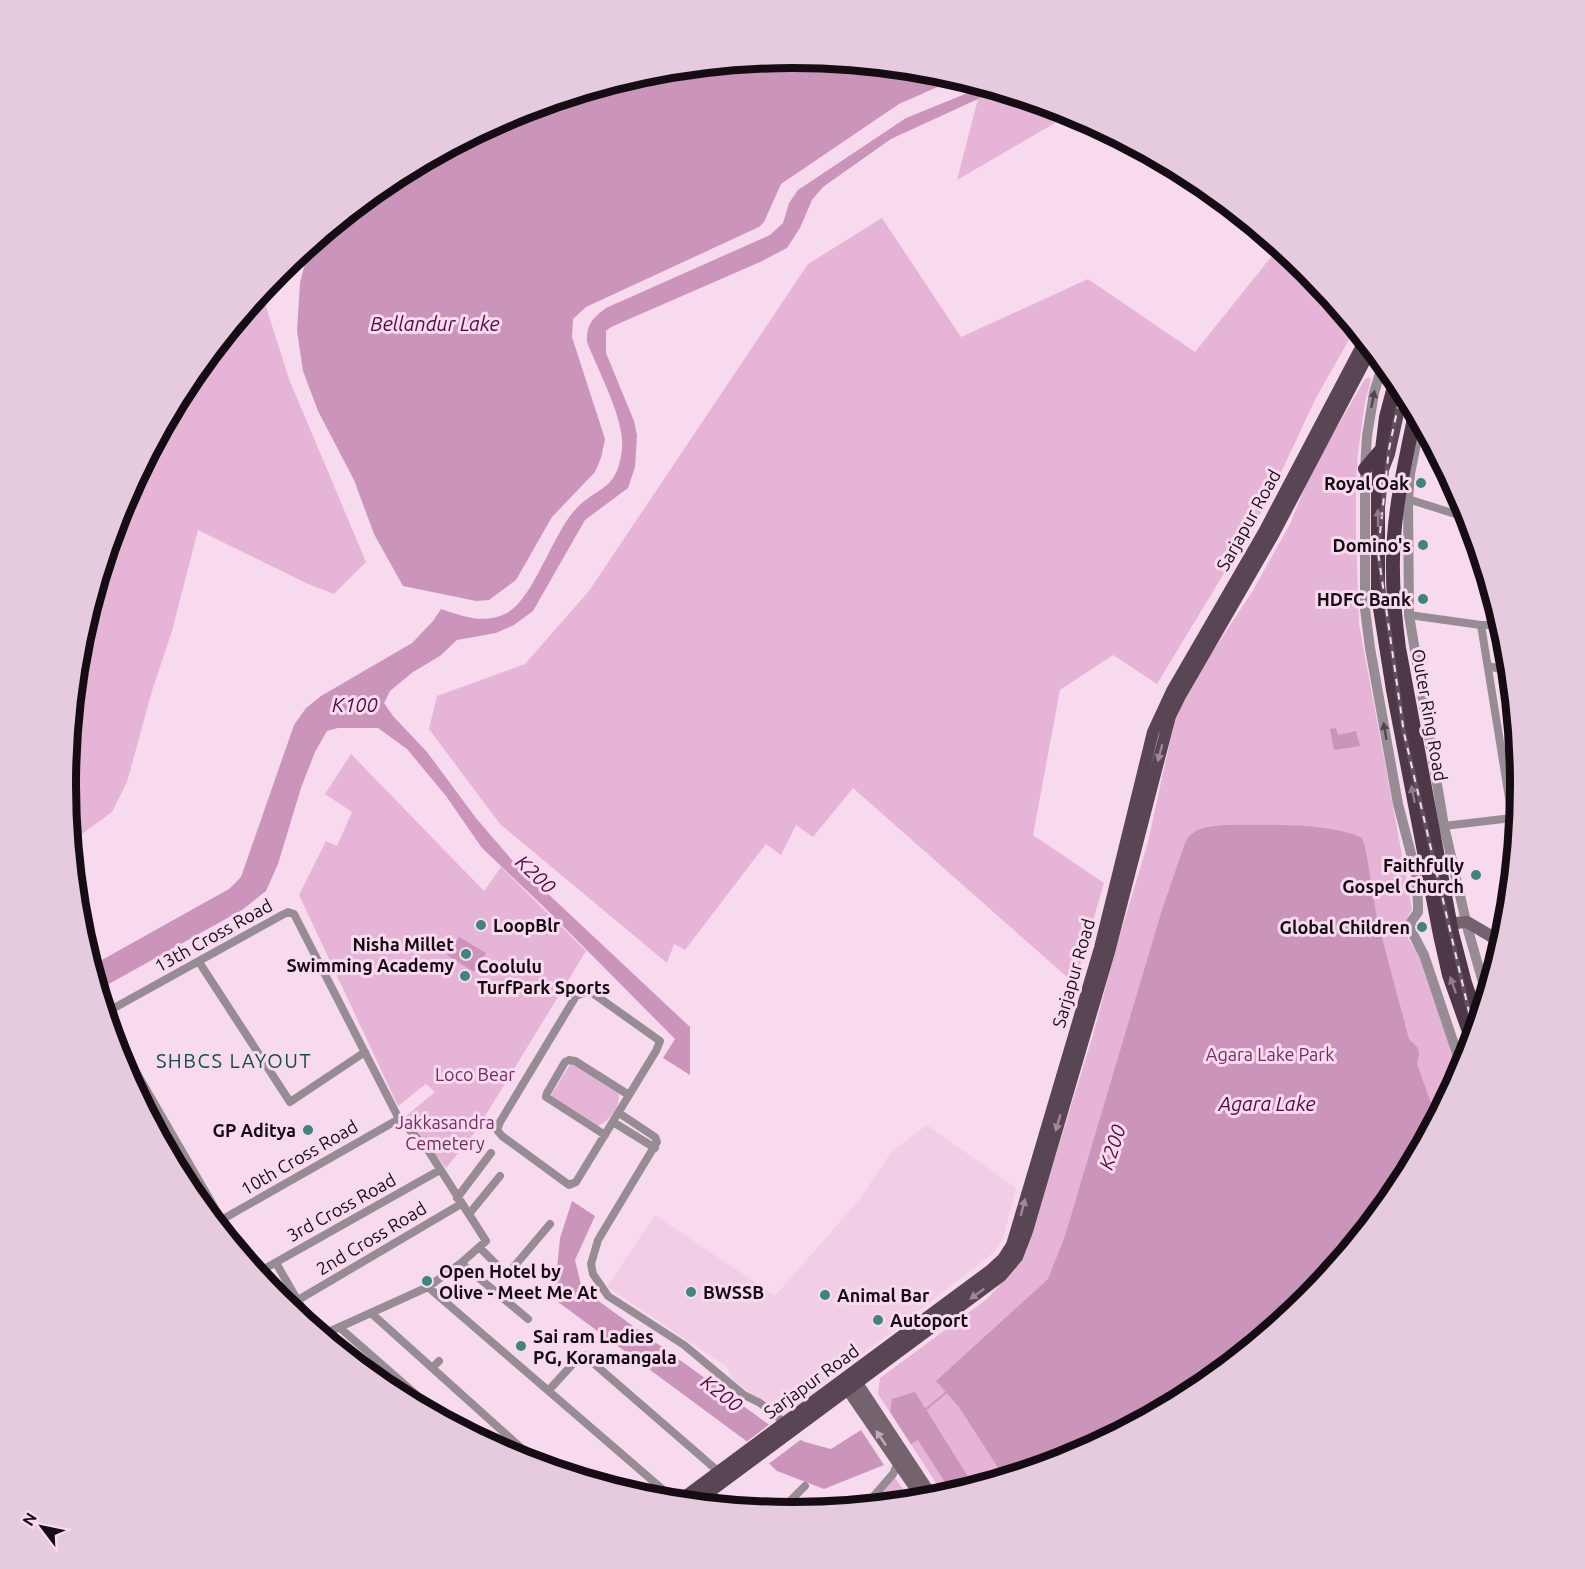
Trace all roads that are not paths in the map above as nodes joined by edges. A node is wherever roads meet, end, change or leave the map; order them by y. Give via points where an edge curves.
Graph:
1 (1361, 348) edge
2 (1367, 356) edge
3 (1380, 374) edge
4 (1393, 392) edge
5 (1400, 404) edge
6 (1413, 426) edge
7 (1418, 434) edge
8 (1382, 449) junction
9 (1365, 469) junction
10 (1378, 482) junction
11 (1403, 500) junction
12 (1456, 513) edge
13 (1409, 615) junction
14 (1481, 625) junction
15 (1491, 625) edge
16 (1488, 666) junction
17 (1500, 669) edge
18 (1509, 801) edge
19 (1509, 818) edge
20 (1444, 826) junction
21 (1467, 922) junction
22 (1444, 924) junction
23 (1493, 937) edge
24 (199, 962) junction
25 (1482, 979) edge
26 (1090, 997) junction
27 (1473, 1007) edge
28 (112, 1009) edge
29 (1467, 1026) edge
30 (365, 1052) junction
31 (1457, 1053) edge
32 (138, 1077) edge
33 (629, 1095) junction
34 (619, 1113) junction
35 (399, 1119) junction
36 (613, 1122) junction
37 (605, 1135) junction
38 (655, 1148) junction
39 (491, 1153) dead end
40 (440, 1170) junction
41 (500, 1176) dead end
42 (200, 1188) edge
43 (459, 1201) junction
44 (469, 1214) junction
45 (222, 1219) edge
46 (550, 1224) dead end
47 (479, 1247) junction
48 (276, 1263) junction
49 (461, 1263) junction
50 (265, 1269) edge
51 (428, 1287) junction
52 (298, 1300) junction
53 (301, 1306) edge
54 (371, 1313) junction
55 (528, 1319) dead end
56 (339, 1327) junction
57 (329, 1332) edge
58 (849, 1382) junction
59 (549, 1390) junction
60 (411, 1391) edge
61 (786, 1426) junction
62 (522, 1448) edge
63 (753, 1453) junction
64 (898, 1458) junction
65 (719, 1472) junction
66 (805, 1486) dead end
67 (925, 1489) edge
68 (664, 1490) edge
69 (917, 1490) edge
70 (688, 1493) edge
71 (704, 1495) edge
72 (874, 1496) edge
73 (789, 1502) edge

1 - 26 main road, Sarjapur Road via 1264,532 1157,722
2 -> 26 main road, Sarjapur Road via 1274,535 1170,716
9 -> 3 street via 1367,436
4 - 8 highway, Outer Ring Road
5 - 10 main road, Outer Ring Road
6 - 11 highway, Outer Ring Road
7 - 11 street
8 - 9 highway
8 - 10 highway, Outer Ring Road
31 -> 9 street via 1411,927 1418,912 1416,873 1398,804 1365,609
22 -> 10 highway, Outer Ring Road via 1390,679 1378,596
11 - 12 street
11 - 13 street
11 - 22 highway, Outer Ring Road via 1394,537 1394,613
13 - 14 street
13 - 20 street
14 - 15 street
14 - 16 street
16 - 17 street
16 - 18 street
19 - 20 street
20 - 21 street
21 - 22 main road
21 - 23 main road
21 - 25 street
22 - 27 highway, Outer Ring Road
29 -> 22 highway, Outer Ring Road via 1449,975
24 - 28 street, 13th Cross Road
24 - 30 street via 290,1102
24 - 30 street, 13th Cross Road via 282,915 294,914
26 - 58 main road, Sarjapur Road via 1024,1238 1013,1264
30 - 35 street, 13th Cross Road
32 - 42 street
33 - 34 street
33 - 37 street via 575,1061 565,1062 546,1097
33 - 37 street via 660,1041 591,992 580,993 497,1130 569,1185 576,1182
34 - 36 street
34 - 38 street via 655,1137
35 - 40 street, 13th Cross Road
35 - 45 street, 10th Cross Road
36 - 37 street
36 - 38 street
38 - 61 street via 598,1240 591,1264 593,1274 608,1296 684,1346
39 - 43 street
40 - 43 street, 13th Cross Road
40 - 48 street, 3rd Cross Road
41 - 44 street
43 - 44 street, 13th Cross Road
43 - 52 street, 2nd Cross Road
44 - 47 street, 13th Cross Road via 485,1237
46 - 47 street via 507,1272
47 - 49 street
48 - 50 street, 3rd Cross Road
48 - 52 street
49 - 51 street
49 - 55 street
51 - 54 street
51 - 59 street
52 - 53 street
54 - 56 street
54 - 62 street via 436,1365
56 - 57 street
56 - 60 street
58 - 61 main road, Sarjapur Road
58 - 64 main road
59 - 65 street via 584,1355
59 - 68 street
61 - 63 main road, Sarjapur Road
63 - 65 main road, Sarjapur Road
63 - 71 main road, Sarjapur Road
64 - 67 main road
64 - 69 main road
64 - 72 street via 893,1474
65 - 70 main road, Sarjapur Road
66 - 73 street

